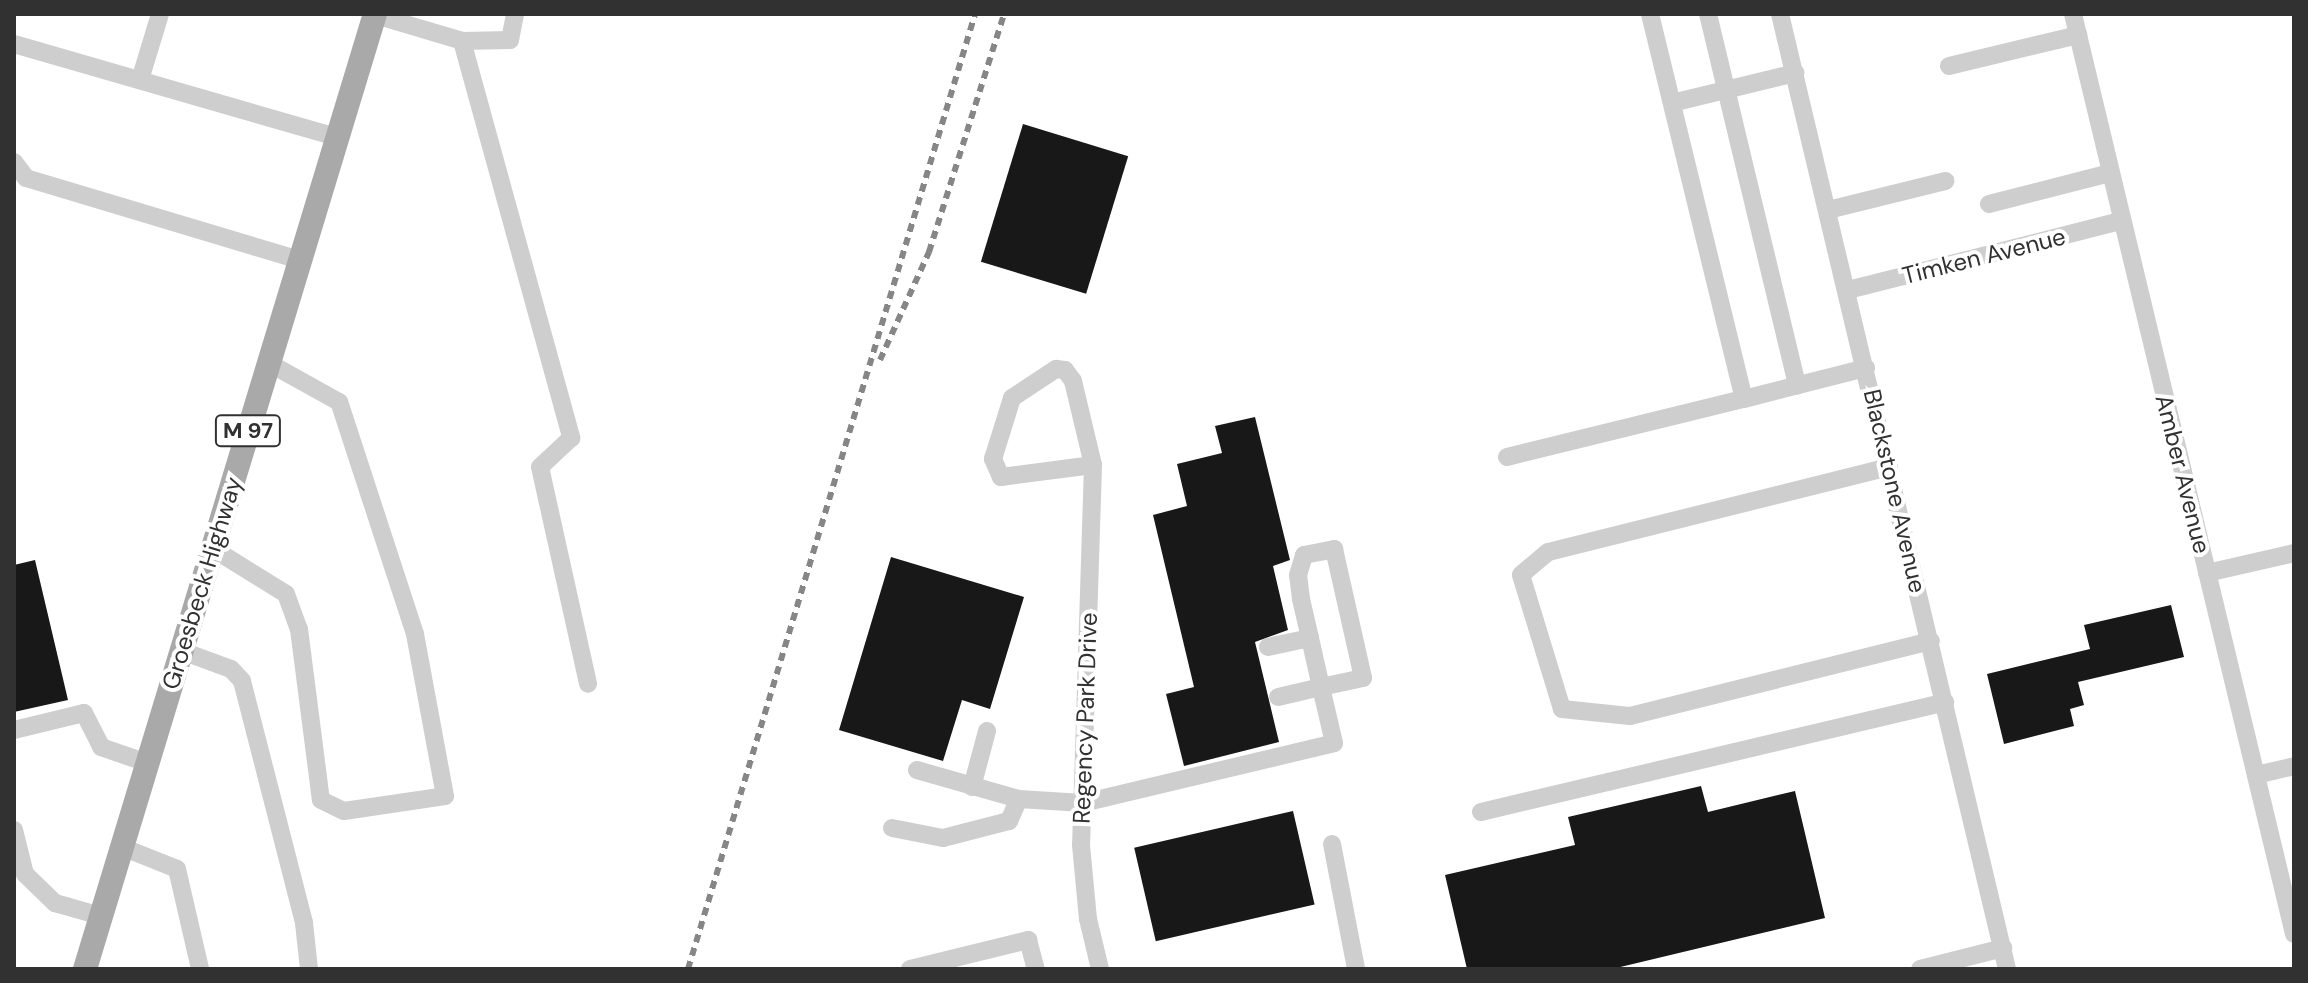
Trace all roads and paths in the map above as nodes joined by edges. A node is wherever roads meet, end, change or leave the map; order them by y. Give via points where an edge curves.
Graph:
1 (160, 14) edge
2 (515, 14) edge
3 (1650, 14) edge
4 (1708, 14) edge
5 (1780, 14) edge
6 (2073, 14) edge
7 (375, 15) edge
8 (2078, 35) junction
9 (462, 41) junction
10 (14, 44) edge
11 (1949, 66) dead end
12 (1795, 73) junction
13 (140, 80) junction
14 (1727, 90) junction
15 (1672, 103) junction
16 (337, 137) junction
17 (14, 162) edge
18 (2110, 173) junction
19 (1945, 181) dead end
20 (1989, 204) dead end
21 (1828, 210) junction
22 (2121, 221) junction
23 (300, 260) junction
24 (1848, 290) junction
25 (269, 363) junction
26 (1866, 368) junction
27 (1797, 386) junction
28 (1744, 399) junction
29 (1507, 457) dead end
30 (1093, 465) junction
31 (1889, 467) junction
32 (212, 548) junction
33 (2294, 553) edge
34 (2207, 573) junction
35 (1310, 638) junction
36 (1931, 641) junction
37 (1268, 647) dead end
38 (182, 651) junction
39 (588, 684) dead end
40 (1321, 687) junction
41 (1278, 697) dead end
42 (1945, 702) junction
43 (14, 730) edge
44 (987, 731) dead end
45 (147, 763) junction
46 (2294, 766) edge
47 (917, 770) dead end
48 (2256, 775) junction
49 (972, 787) junction
50 (1019, 799) junction
51 (1083, 803) junction
52 (1481, 812) dead end
53 (892, 828) dead end
54 (14, 830) edge
55 (1332, 844) dead end
56 (122, 847) junction
57 (101, 916) junction
58 (2294, 934) edge
59 (2003, 948) junction
60 (85, 969) edge
61 (200, 969) edge
62 (309, 969) edge
63 (910, 969) edge
64 (1036, 969) edge
65 (1100, 969) edge
66 (1356, 969) edge
67 (1920, 969) edge
68 (2007, 969) edge

1 - 13 street
2 - 9 street via 510,40
3 - 15 street
4 - 14 street
5 - 12 street, Blackstone Avenue
6 - 8 street, Amber Avenue
7 - 9 street
7 - 16 main road, Groesbeck Highway / M 97
8 - 11 street
8 - 18 street, Amber Avenue
9 - 39 street via 571,438 540,467
10 - 13 street
12 - 14 street
12 - 21 street, Blackstone Avenue
13 - 16 street
14 - 15 street
14 - 27 street
15 - 28 street
16 - 23 main road, Groesbeck Highway / M 97
17 - 23 street via 26,178
18 - 20 street
18 - 22 street, Amber Avenue
19 - 21 street
21 - 24 street, Blackstone Avenue
22 - 24 street, Timken Avenue
22 - 34 street, Amber Avenue
23 - 25 main road, Groesbeck Highway / M 97
24 - 26 street, Blackstone Avenue
25 - 32 main road, Groesbeck Highway / M 97
25 - 32 street via 339,402 415,634 445,796 344,811 321,800 299,629 286,594
26 - 27 street
26 - 31 street, Blackstone Avenue
27 - 28 street
28 - 29 street
30 - 30 street, Regency Park Drive via 1073,381 1065,370 1056,369 1012,398 993,459 1001,477
30 - 51 street, Regency Park Drive
31 - 36 street, Blackstone Avenue
31 - 36 street via 1548,552 1521,575 1562,709 1630,716
32 - 38 main road, Groesbeck Highway / M 97
33 - 34 street
34 - 48 street, Amber Avenue
35 - 37 street
35 - 40 street
35 - 40 street via 1298,575 1304,555 1334,549 1363,678
36 - 42 street, Blackstone Avenue
38 - 45 main road, Groesbeck Highway / M 97
38 - 62 street via 231,669 242,681 294,880
40 - 41 street
40 - 51 street via 1334,743
42 - 52 street
42 - 59 street, Blackstone Avenue
43 - 45 street via 84,713 101,747
44 - 49 street
45 - 56 main road, Groesbeck Highway / M 97
46 - 48 street
47 - 49 street
48 - 58 street, Amber Avenue
49 - 50 street
50 - 51 street
50 - 53 street via 1009,821 943,838
51 - 65 street, Regency Park Drive via 1082,879
54 - 57 street via 25,874 55,903
55 - 66 street
56 - 57 main road, Groesbeck Highway / M 97
56 - 61 street via 177,869
57 - 60 main road, Groesbeck Highway / M 97
59 - 67 street
59 - 68 street, Blackstone Avenue
63 - 64 street via 1028,940

